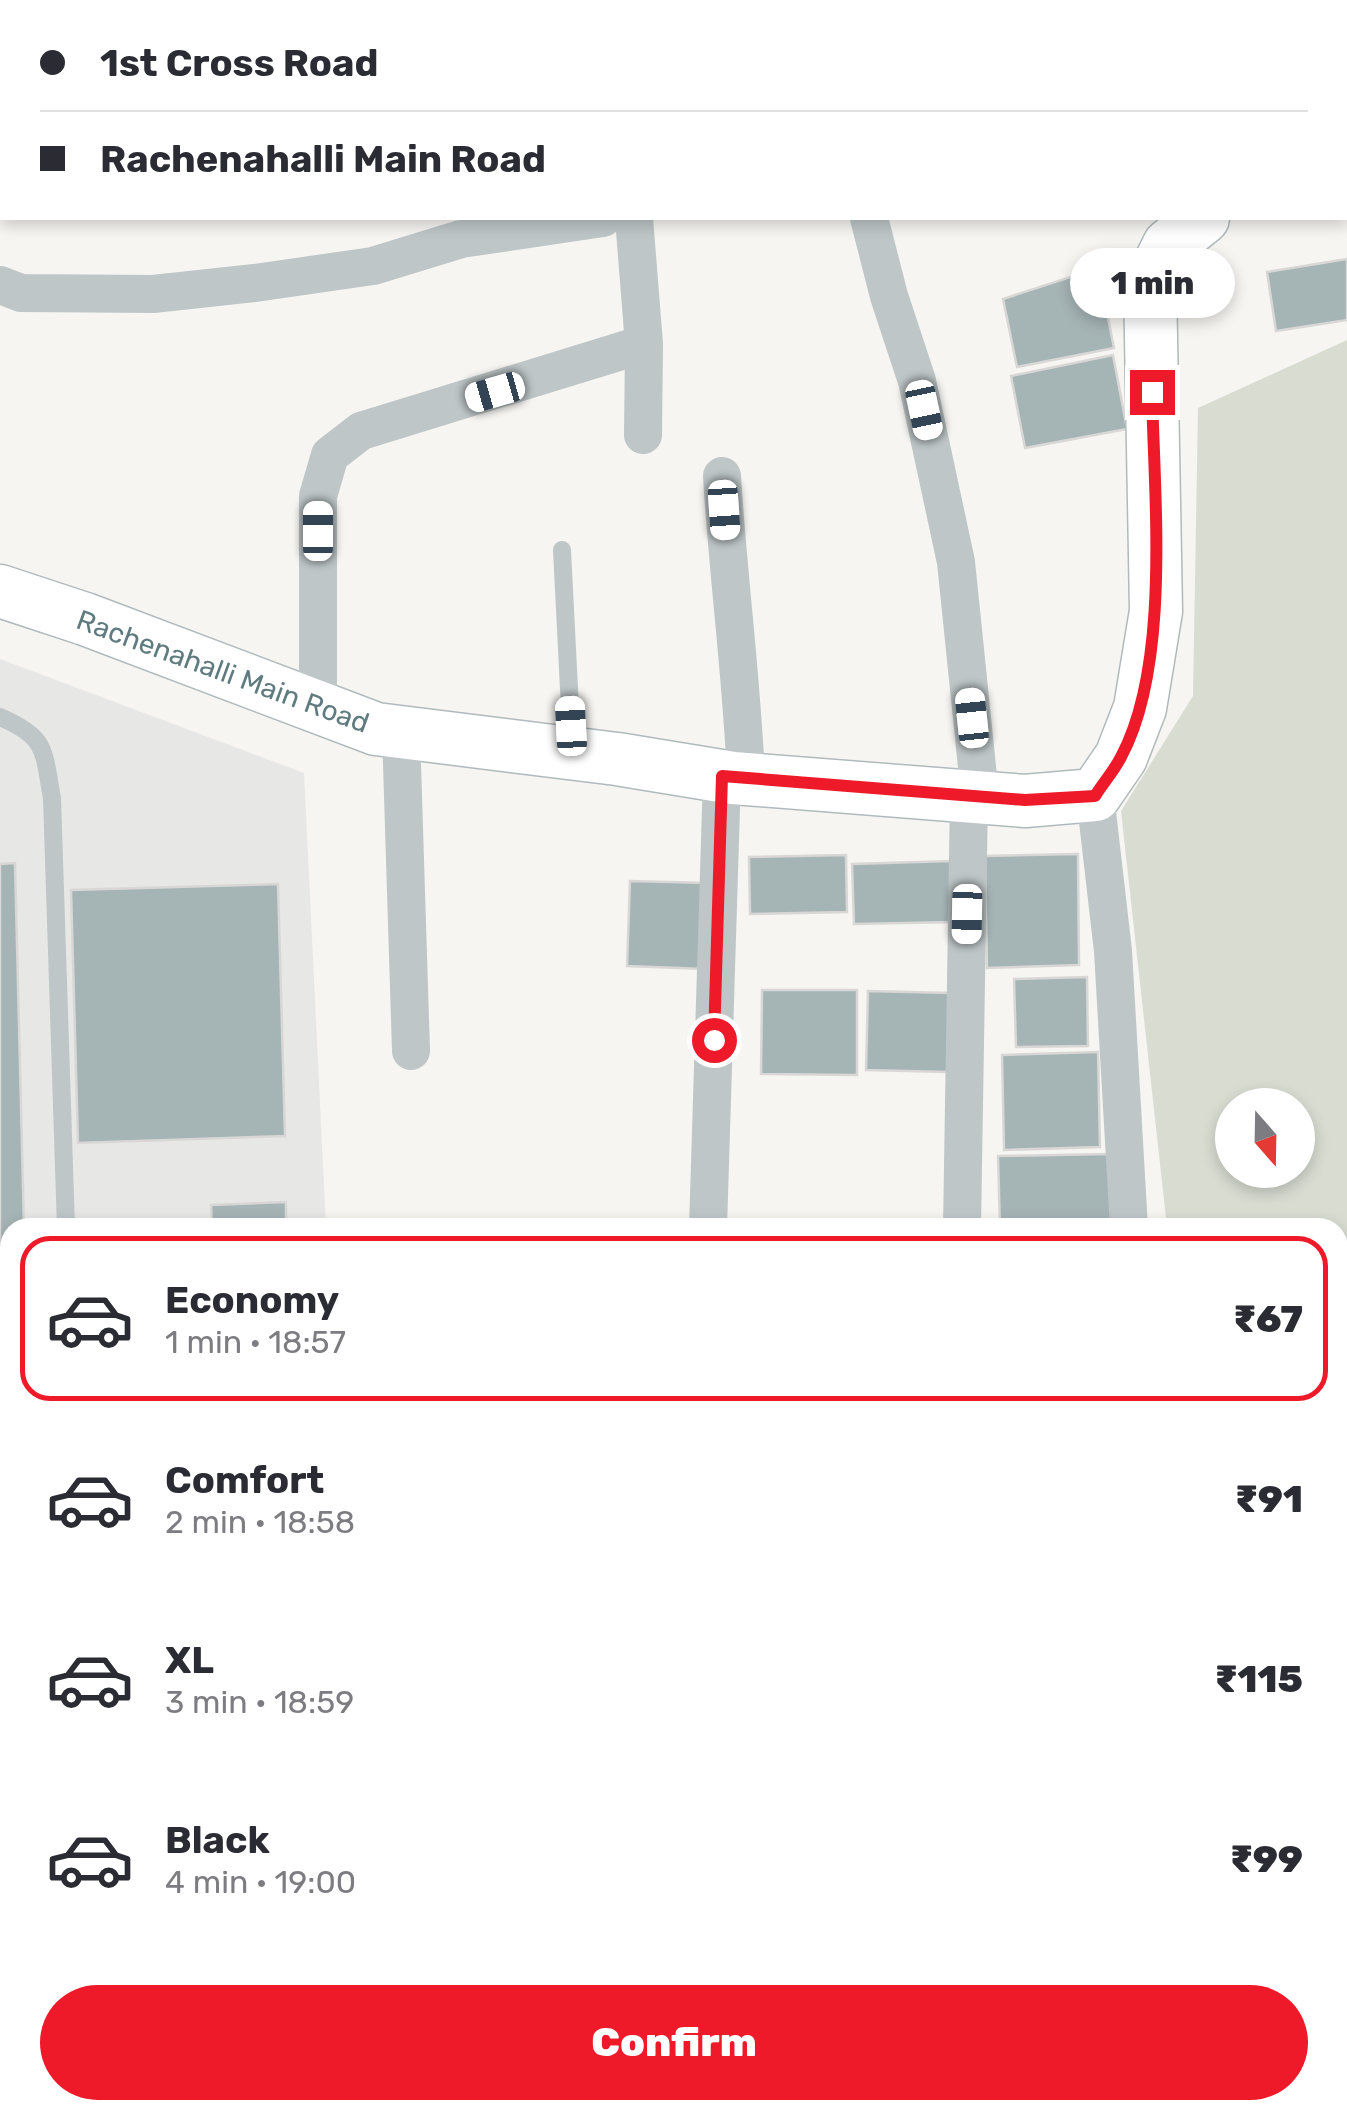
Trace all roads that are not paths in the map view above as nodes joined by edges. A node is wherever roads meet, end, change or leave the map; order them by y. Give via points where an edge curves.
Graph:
1 (590, 220) edge
2 (634, 220) edge
3 (870, 220) edge
4 (1176, 227) edge
5 (0, 286) edge
6 (644, 344) junction
7 (643, 435) dead end
8 (722, 476) dead end
9 (562, 550) dead end
10 (0, 591) edge
11 (318, 707) junction
12 (0, 718) edge
13 (402, 732) junction
14 (572, 754) junction
15 (734, 778) junction
16 (974, 796) junction
17 (1095, 796) junction
18 (410, 1051) dead end
19 (66, 1218) edge
20 (709, 1218) edge
21 (962, 1218) edge
22 (1128, 1218) edge

1 - 5 street via 255,283 153,294 22,294
2 - 6 street
3 - 16 street via 918,381 956,562
4 - 17 street via 1150,283 1156,611 1140,708 1121,757
6 - 7 street
6 - 11 street via 361,431 330,454 318,496
8 - 15 street via 743,700
9 - 14 lane
10 - 11 street, Rachenahalli Main Road
11 - 13 street, Rachenahalli Main Road
12 - 19 lane via 43,746 52,798
13 - 14 street, Rachenahalli Main Road
13 - 18 street
14 - 15 street, Rachenahalli Main Road
15 - 16 street, Rachenahalli Main Road
15 - 20 street
16 - 17 street, Rachenahalli Main Road
16 - 21 street
17 - 22 street via 1113,951

